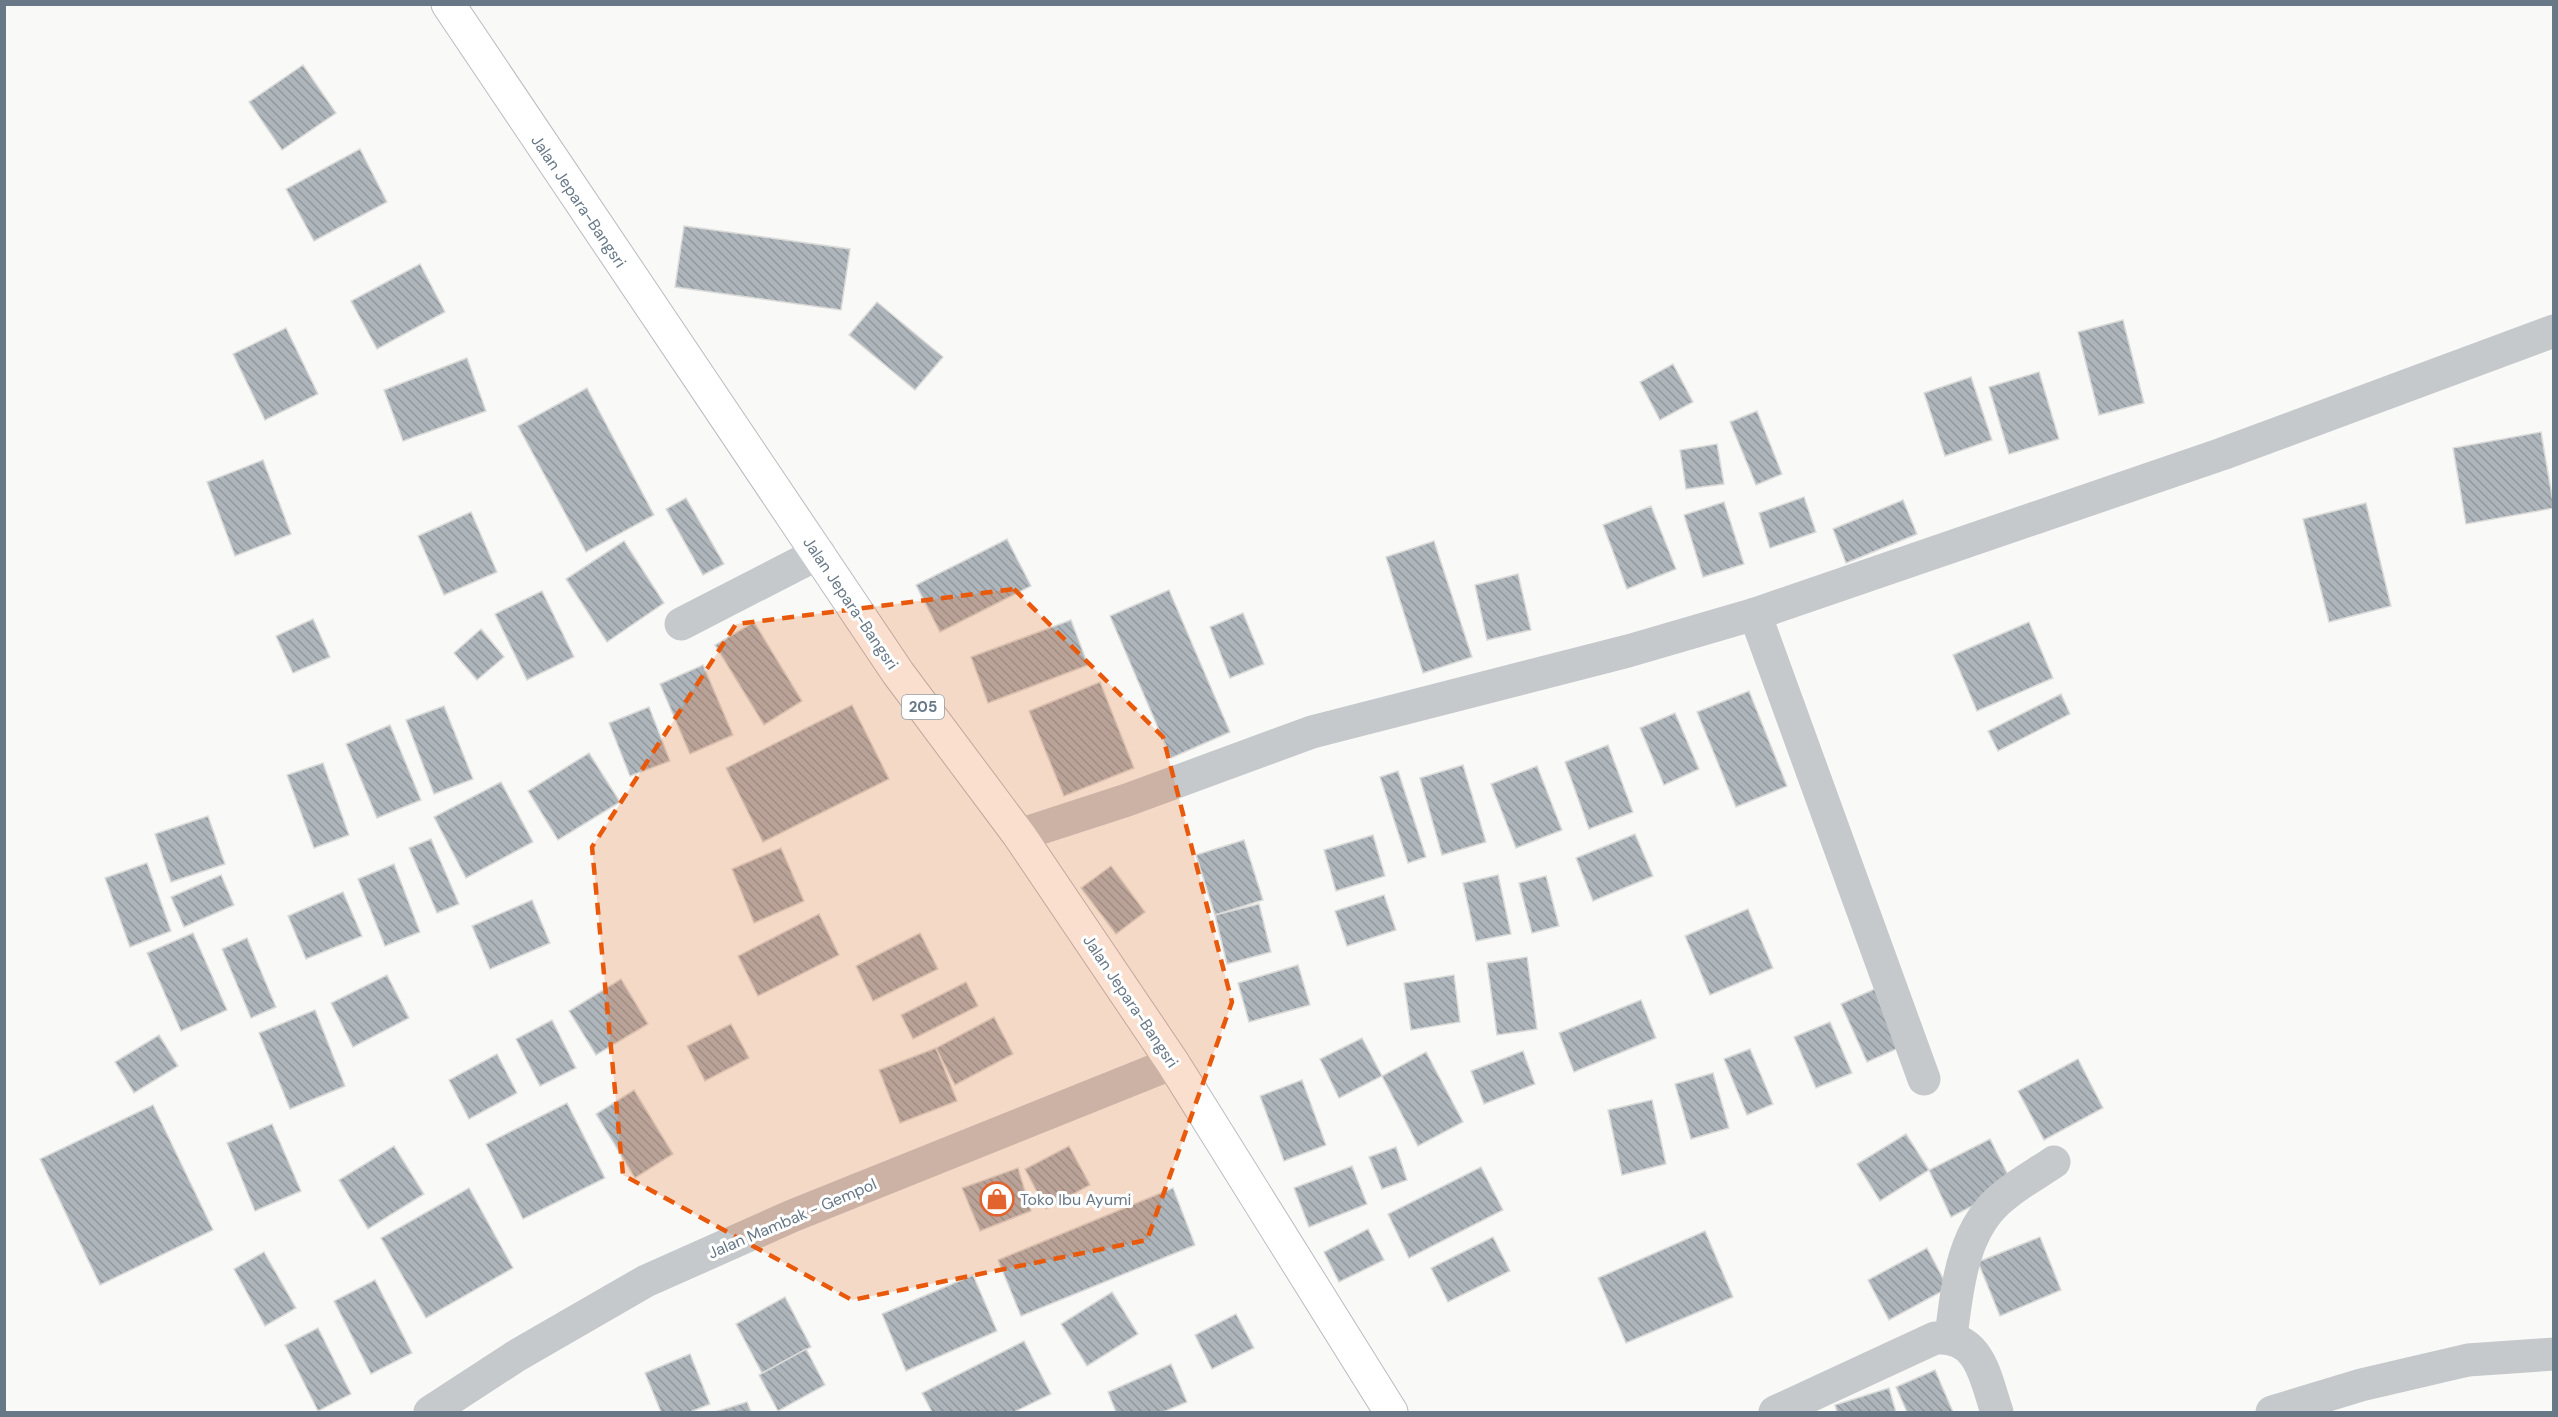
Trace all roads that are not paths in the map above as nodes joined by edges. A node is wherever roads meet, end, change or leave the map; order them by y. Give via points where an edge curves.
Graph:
1 (448, 4) edge
2 (2553, 332) edge
3 (819, 553) junction
4 (1755, 614) junction
5 (681, 624) dead end
6 (1019, 835) junction
7 (1173, 1063) junction
8 (1924, 1079) dead end
9 (2055, 1162) dead end
10 (1951, 1337) junction
11 (2553, 1354) edge
12 (430, 1413) edge
13 (1391, 1413) edge
14 (1775, 1413) edge
15 (1997, 1413) edge
16 (2272, 1413) edge

1 - 3 main road, Jalan Jepara-Bangsri / 205 via 655,316
2 - 4 street via 2222,454
3 - 5 street
3 - 6 main road, Jalan Jepara-Bangsri / 205 via 897,673
4 - 6 street via 1628,651 1312,732
4 - 8 street
6 - 7 main road, Jalan Jepara-Bangsri / 205
7 - 12 street, Jalan Mambak - Gempol via 792,1216 646,1281 516,1356
7 - 13 main road, Jalan Jepara-Bangsri / 205
9 - 10 street via 2002,1197 1977,1228 1962,1273
10 - 14 street via 1935,1338
10 - 15 street via 1977,1355
11 - 16 street via 2468,1360 2361,1385

